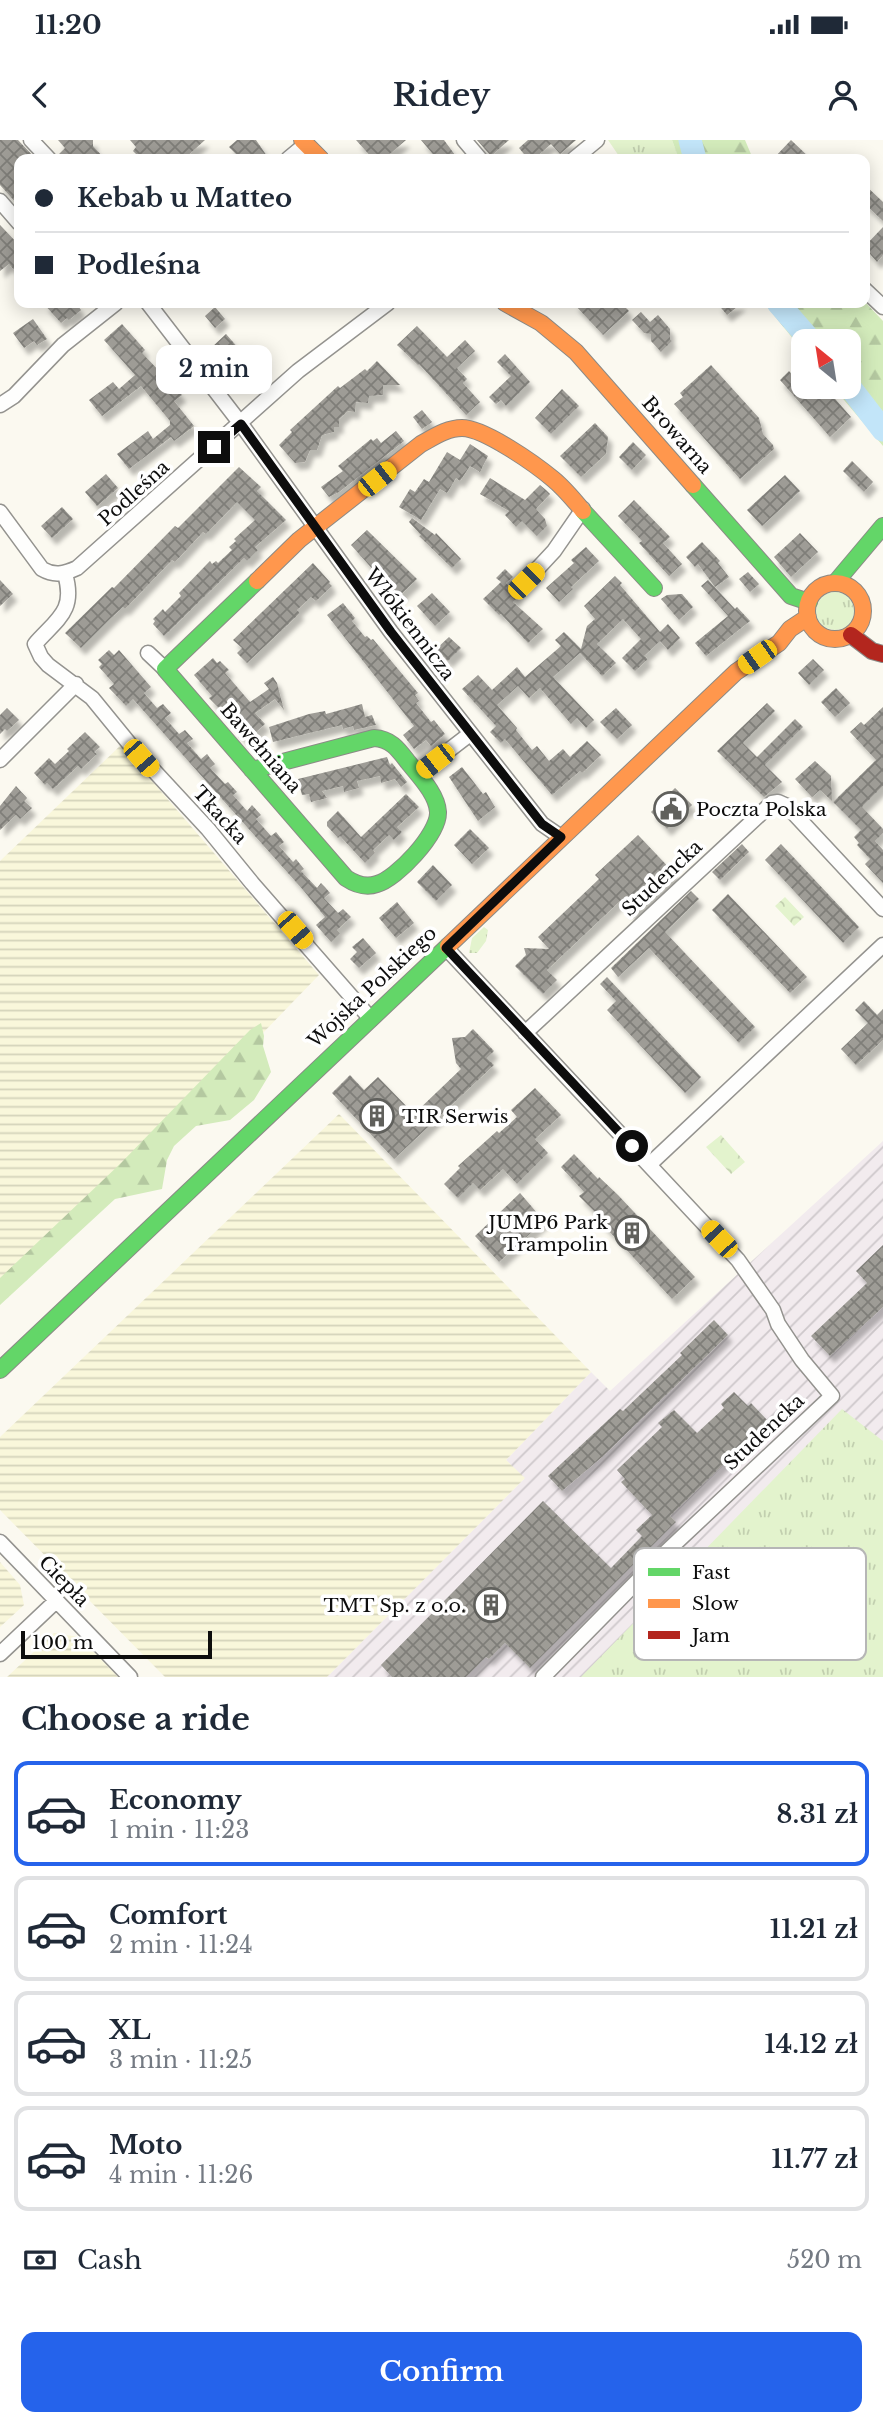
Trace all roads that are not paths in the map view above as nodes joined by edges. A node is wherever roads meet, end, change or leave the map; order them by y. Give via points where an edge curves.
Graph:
1 (31, 140) edge
2 (464, 140) edge
3 (597, 140) edge
4 (44, 154) edge
5 (476, 154) edge
6 (580, 154) edge
7 (0, 201) edge
8 (14, 216) edge
9 (870, 295) edge
10 (883, 307) edge
11 (110, 308) edge
12 (152, 308) edge
13 (381, 308) edge
14 (514, 308) edge
15 (0, 405) edge
16 (241, 424) junction
17 (583, 509) junction
18 (0, 512) edge
19 (883, 526) edge
20 (315, 527) junction
21 (883, 539) edge
22 (65, 574) junction
23 (526, 581) dead end
24 (835, 583) junction
25 (654, 588) dead end
26 (857, 593) junction
27 (808, 609) junction
28 (856, 629) junction
29 (819, 634) junction
30 (779, 643) junction
31 (148, 653) dead end
32 (883, 654) edge
33 (165, 669) junction
34 (76, 684) junction
35 (470, 734) junction
36 (0, 760) edge
37 (252, 770) junction
38 (418, 774) junction
39 (561, 837) junction
40 (883, 909) edge
41 (883, 945) edge
42 (446, 948) junction
43 (372, 1018) junction
44 (526, 1033) junction
45 (650, 1164) junction
46 (0, 1370) edge
47 (0, 1542) edge
48 (670, 1548) edge
49 (634, 1585) edge
50 (57, 1601) junction
51 (0, 1654) edge
52 (130, 1677) edge
53 (543, 1677) edge

1 - 4 street
2 - 5 street
3 - 6 street
7 - 8 street
9 - 10 street
11 - 15 street
12 - 16 street, Włókiennicza
13 - 16 street, Podleśna via 298,371
14 - 27 street, Browarna via 576,352 791,596
16 - 20 street, Włókiennicza
16 - 22 street, Podleśna via 88,559
17 - 20 street via 531,462 480,433 455,428 426,441
17 - 23 street
17 - 25 street
18 - 22 street via 42,569
19 - 24 street
20 - 33 street
20 - 35 street, Włókiennicza
21 - 26 street via 862,573
22 - 34 street, Tkacka via 70,590 66,608 34,644 48,665
24 - 26 street
24 - 27 street via 816,591
26 - 28 street via 863,608
27 - 29 street via 810,623
27 - 30 street, Wojska Polskiego
28 - 29 street via 835,639
28 - 32 street via 875,639
29 - 30 street, Wojska Polskiego
30 - 39 street, Wojska Polskiego via 736,673
31 - 33 street
33 - 37 street, Bawełniana
34 - 36 street
34 - 43 street, Tkacka
35 - 38 street
35 - 39 street, Włókiennicza via 542,824
37 - 38 street, Bawełniana via 377,738 393,744
37 - 38 street, Bawełniana via 346,878 362,886 385,881 435,830 438,811
39 - 42 street, Wojska Polskiego
40 - 44 street, Studencka via 787,806 772,803
41 - 45 street
42 - 43 street, Wojska Polskiego
42 - 44 street, Studencka
43 - 46 street, Wojska Polskiego
44 - 45 street, Studencka
45 - 48 street, Studencka via 738,1260 802,1360 832,1396
47 - 50 street, Ciepła
49 - 53 street, Studencka
50 - 51 street
50 - 52 street, Ciepła

